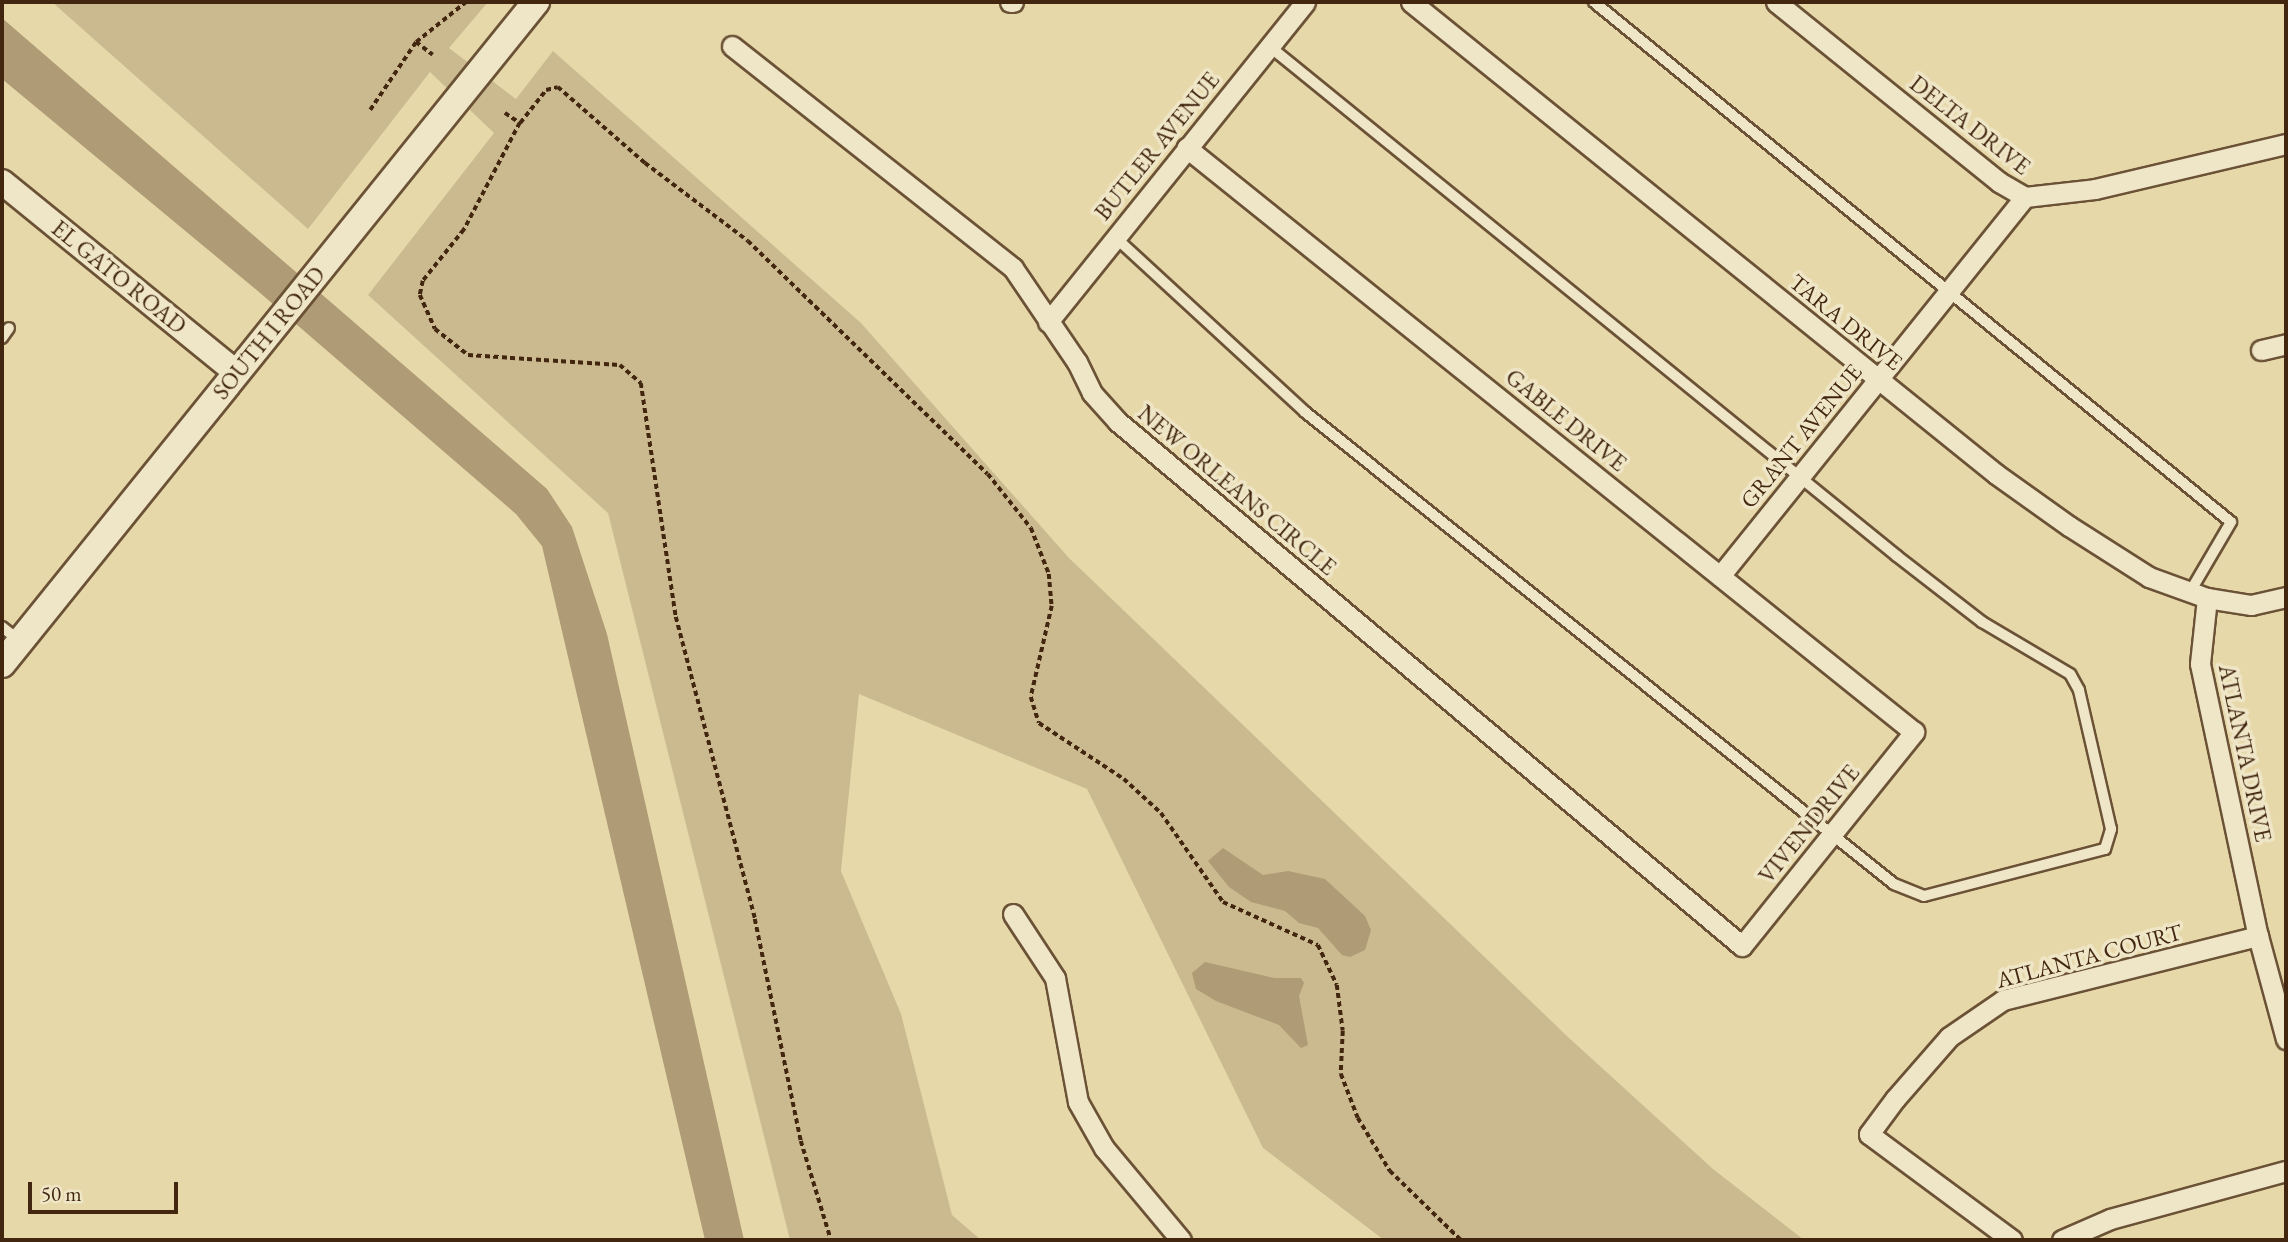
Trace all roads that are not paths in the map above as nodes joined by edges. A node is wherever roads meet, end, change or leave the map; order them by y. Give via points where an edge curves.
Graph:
1 (536, 2) edge
2 (1305, 2) edge
3 (1411, 2) edge
4 (1594, 2) edge
5 (1776, 2) edge
6 (732, 46) dead end
7 (1269, 46) junction
8 (2286, 144) edge
9 (1187, 148) junction
10 (2, 182) edge
11 (2025, 197) junction
12 (1116, 238) junction
13 (1948, 292) junction
14 (1048, 322) junction
15 (9, 328) dead end
16 (2, 338) edge
17 (2286, 344) edge
18 (2261, 350) dead end
19 (237, 373) junction
20 (1878, 379) junction
21 (1801, 476) junction
22 (1720, 576) junction
23 (2199, 595) junction
24 (2286, 597) edge
25 (11, 634) edge
26 (2, 664) edge
27 (1914, 732) joint
28 (1832, 834) junction
29 (1013, 914) dead end
30 (2258, 936) junction
31 (1742, 946) joint
32 (2286, 1039) edge
33 (2286, 1171) edge
34 (1181, 1240) edge
35 (2012, 1240) edge
36 (2062, 1240) edge

1 - 19 main road, SOUTH I ROAD
2 - 7 street, BUTLER AVENUE
3 - 20 street, TARA DRIVE
4 - 13 lane
5 - 11 street, DELTA DRIVE via 1999,182
6 - 14 street, NEW ORLEANS CIRCLE via 1013,268
7 - 9 street, BUTLER AVENUE
7 - 21 lane
8 - 11 street, DELTA DRIVE via 2095,189
9 - 12 street, BUTLER AVENUE
9 - 22 street, GABLE DRIVE
10 - 19 street, EL GATO ROAD
11 - 13 street, GRANT AVENUE
12 - 14 street, BUTLER AVENUE
12 - 28 lane via 1305,412
13 - 20 street, GRANT AVENUE
13 - 23 lane via 2231,522
14 - 31 street, NEW ORLEANS CIRCLE via 1092,393 1117,421
15 - 16 lane
17 - 18 street
19 - 25 main road, SOUTH I ROAD
20 - 21 street, GRANT AVENUE
20 - 23 street, TARA DRIVE via 2068,526 2149,577
21 - 22 street, GRANT AVENUE
21 - 28 lane via 1982,622 2070,674 2079,690 2111,829 2105,849 2088,857 1924,896 1894,884
22 - 27 street, GABLE DRIVE
23 - 24 street, TARA DRIVE via 2251,605
23 - 30 street, ATLANTA DRIVE via 2200,664
25 - 26 main road, SOUTH I ROAD
27 - 28 street, VIVEN DRIVE
28 - 31 street, VIVEN DRIVE
29 - 34 street via 1055,978 1078,1102 1104,1148
30 - 32 street, ATLANTA DRIVE
30 - 35 street, ATLANTA COURT via 2003,1000 1949,1037 1895,1099 1869,1134
33 - 36 street via 2110,1219

